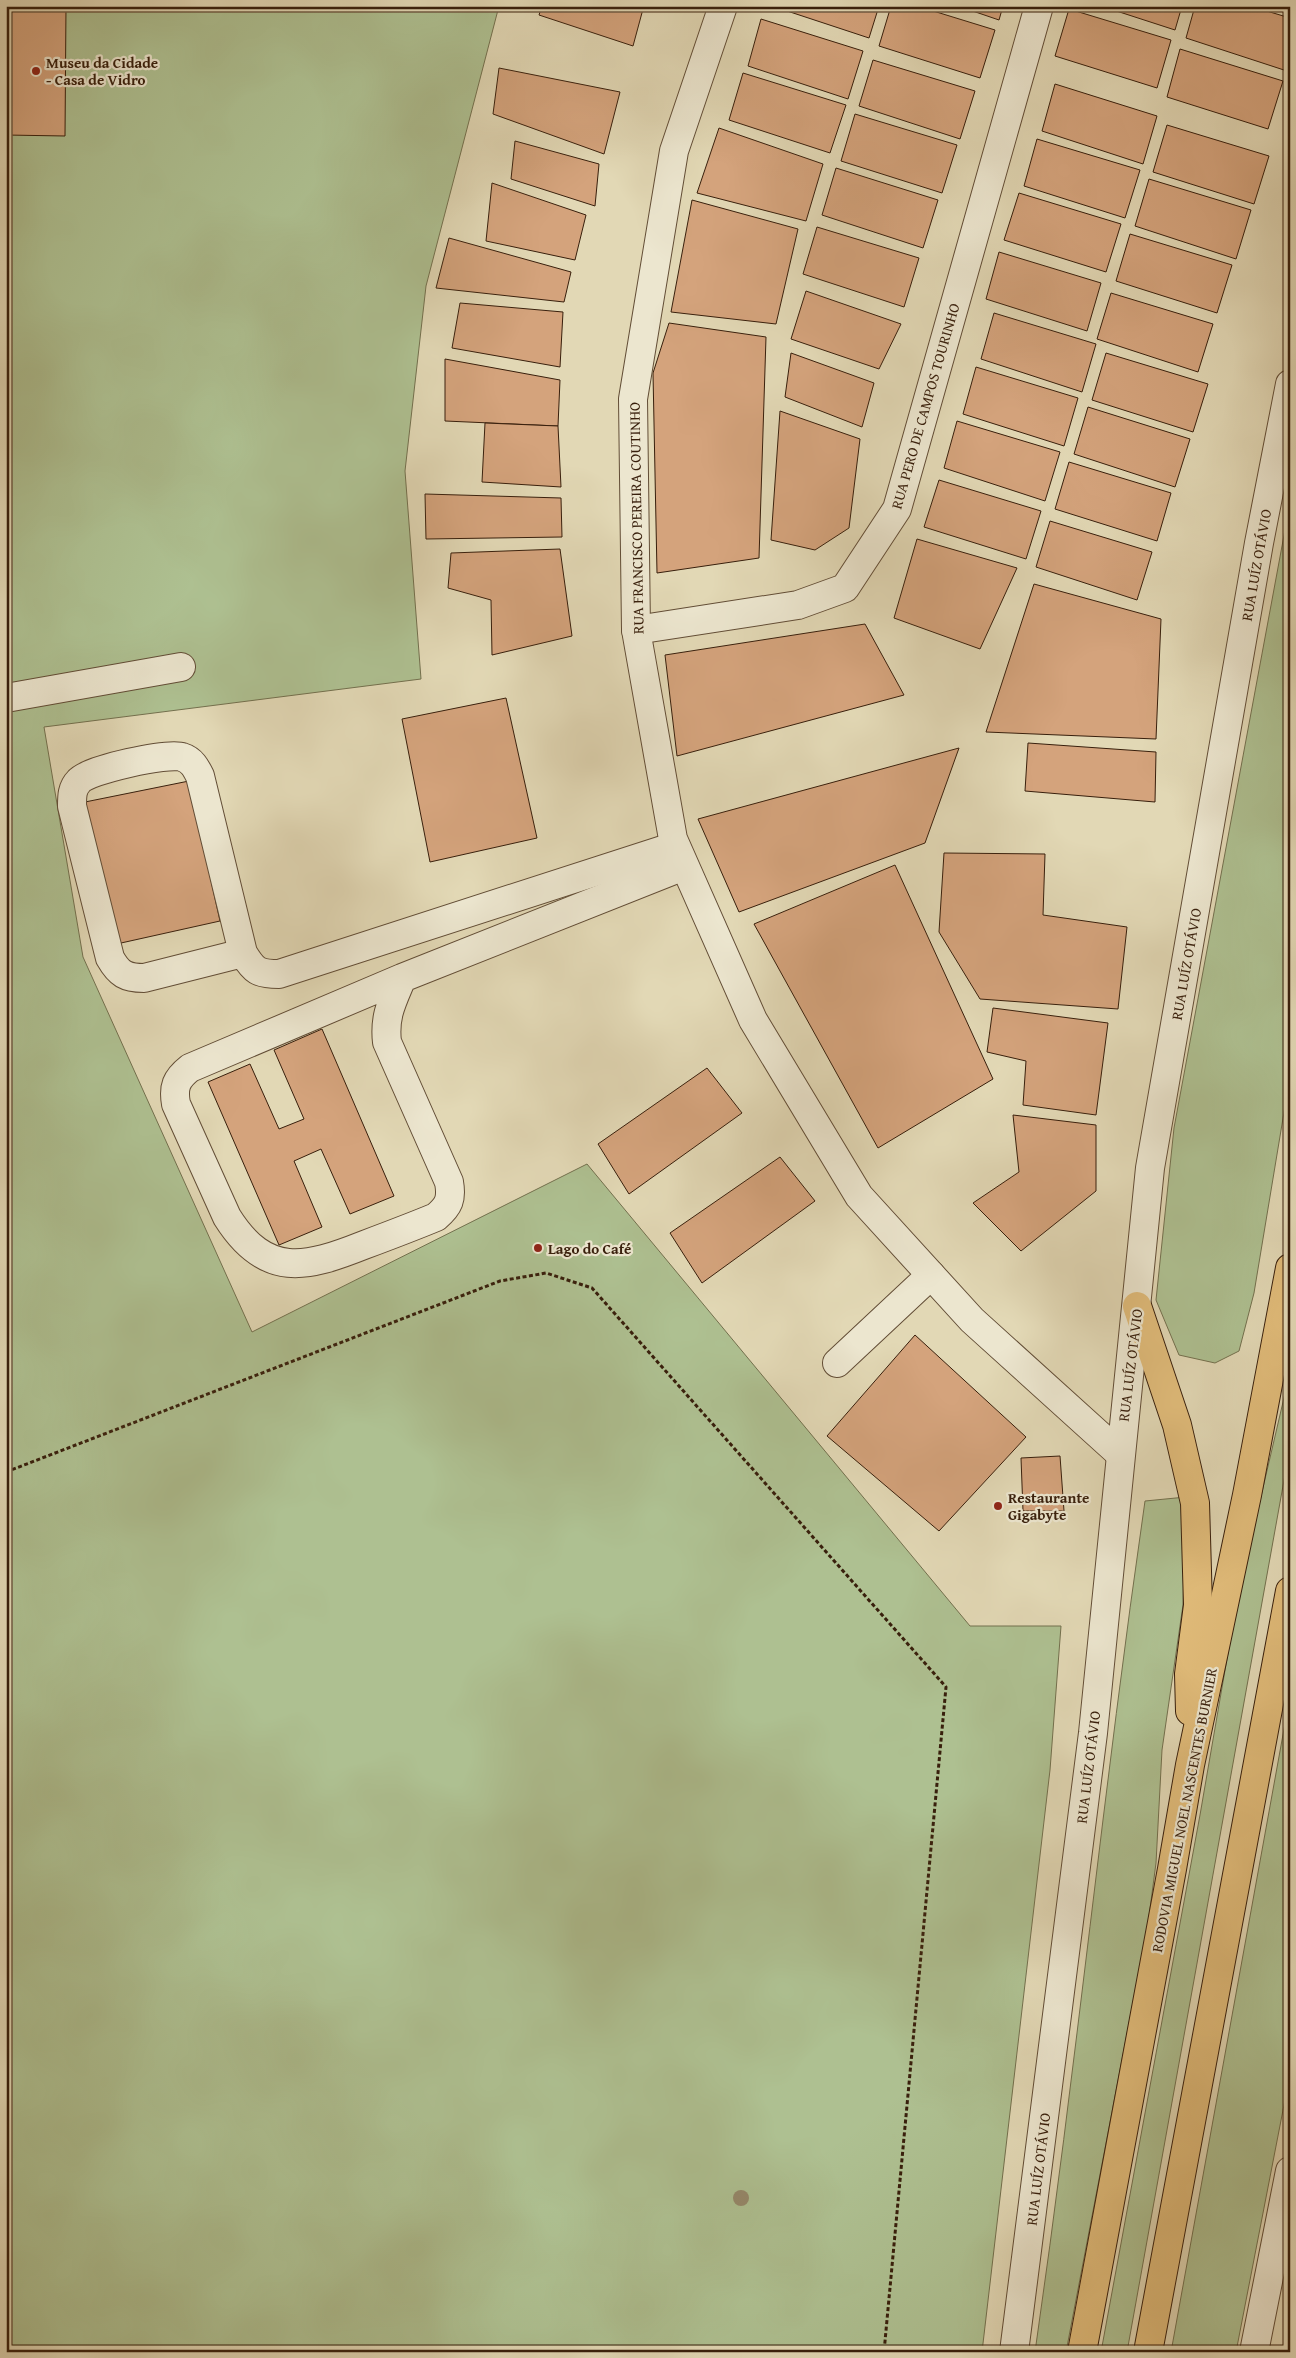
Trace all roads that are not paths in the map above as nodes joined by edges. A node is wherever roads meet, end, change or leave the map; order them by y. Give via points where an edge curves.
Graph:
1 (723, 6) edge
2 (1039, 6) edge
3 (1290, 384) edge
4 (636, 630) junction
5 (181, 667) dead end
6 (6, 698) edge
7 (680, 856) junction
8 (243, 953) junction
9 (402, 978) junction
10 (1290, 1268) edge
11 (931, 1275) junction
12 (1138, 1306) junction
13 (837, 1363) dead end
14 (1119, 1453) junction
15 (1290, 1591) edge
16 (1190, 1765) junction
17 (1290, 2171) edge
18 (1014, 2352) edge
19 (1082, 2352) edge
20 (1148, 2352) edge
21 (1254, 2352) edge

1 - 4 street, RUA FRANCISCO PEREIRA COUTINHO via 674,151 632,399
2 - 4 street, RUA PERO DE CAMPOS TOURINHO via 897,509 845,588 798,605
3 - 12 street, RUA LUÍZ OTÁVIO via 1259,543 1150,1168
4 - 7 street, RUA FRANCISCO PEREIRA COUTINHO
5 - 6 street
7 - 8 street via 279,974 265,974 252,968
7 - 9 street
7 - 11 street, RUA FRANCISCO PEREIRA COUTINHO via 753,1020 854,1188
8 - 8 street via 144,978 129,978 117,971 110,958 72,806 72,791 80,779 93,772 168,756 182,756 194,764 200,776
9 - 9 street via 190,1068 178,1077 173,1090 176,1104 227,1218 252,1248 268,1258 289,1264 310,1264 329,1259 436,1218 447,1208 452,1196 449,1182 387,1042 387,1011
10 - 16 highway, RODOVIA MIGUEL NOEL NASCENTES BURNIER via 1247,1495
11 - 13 street
11 - 14 street, RUA FRANCISCO PEREIRA COUTINHO via 972,1320
12 - 14 street, RUA LUÍZ OTÁVIO
12 - 16 highway via 1178,1426 1195,1503 1198,1606 1189,1674
14 - 18 street, RUA LUÍZ OTÁVIO via 1093,1732
15 - 20 highway
16 - 19 highway, RODOVIA MIGUEL NOEL NASCENTES BURNIER
17 - 21 street

